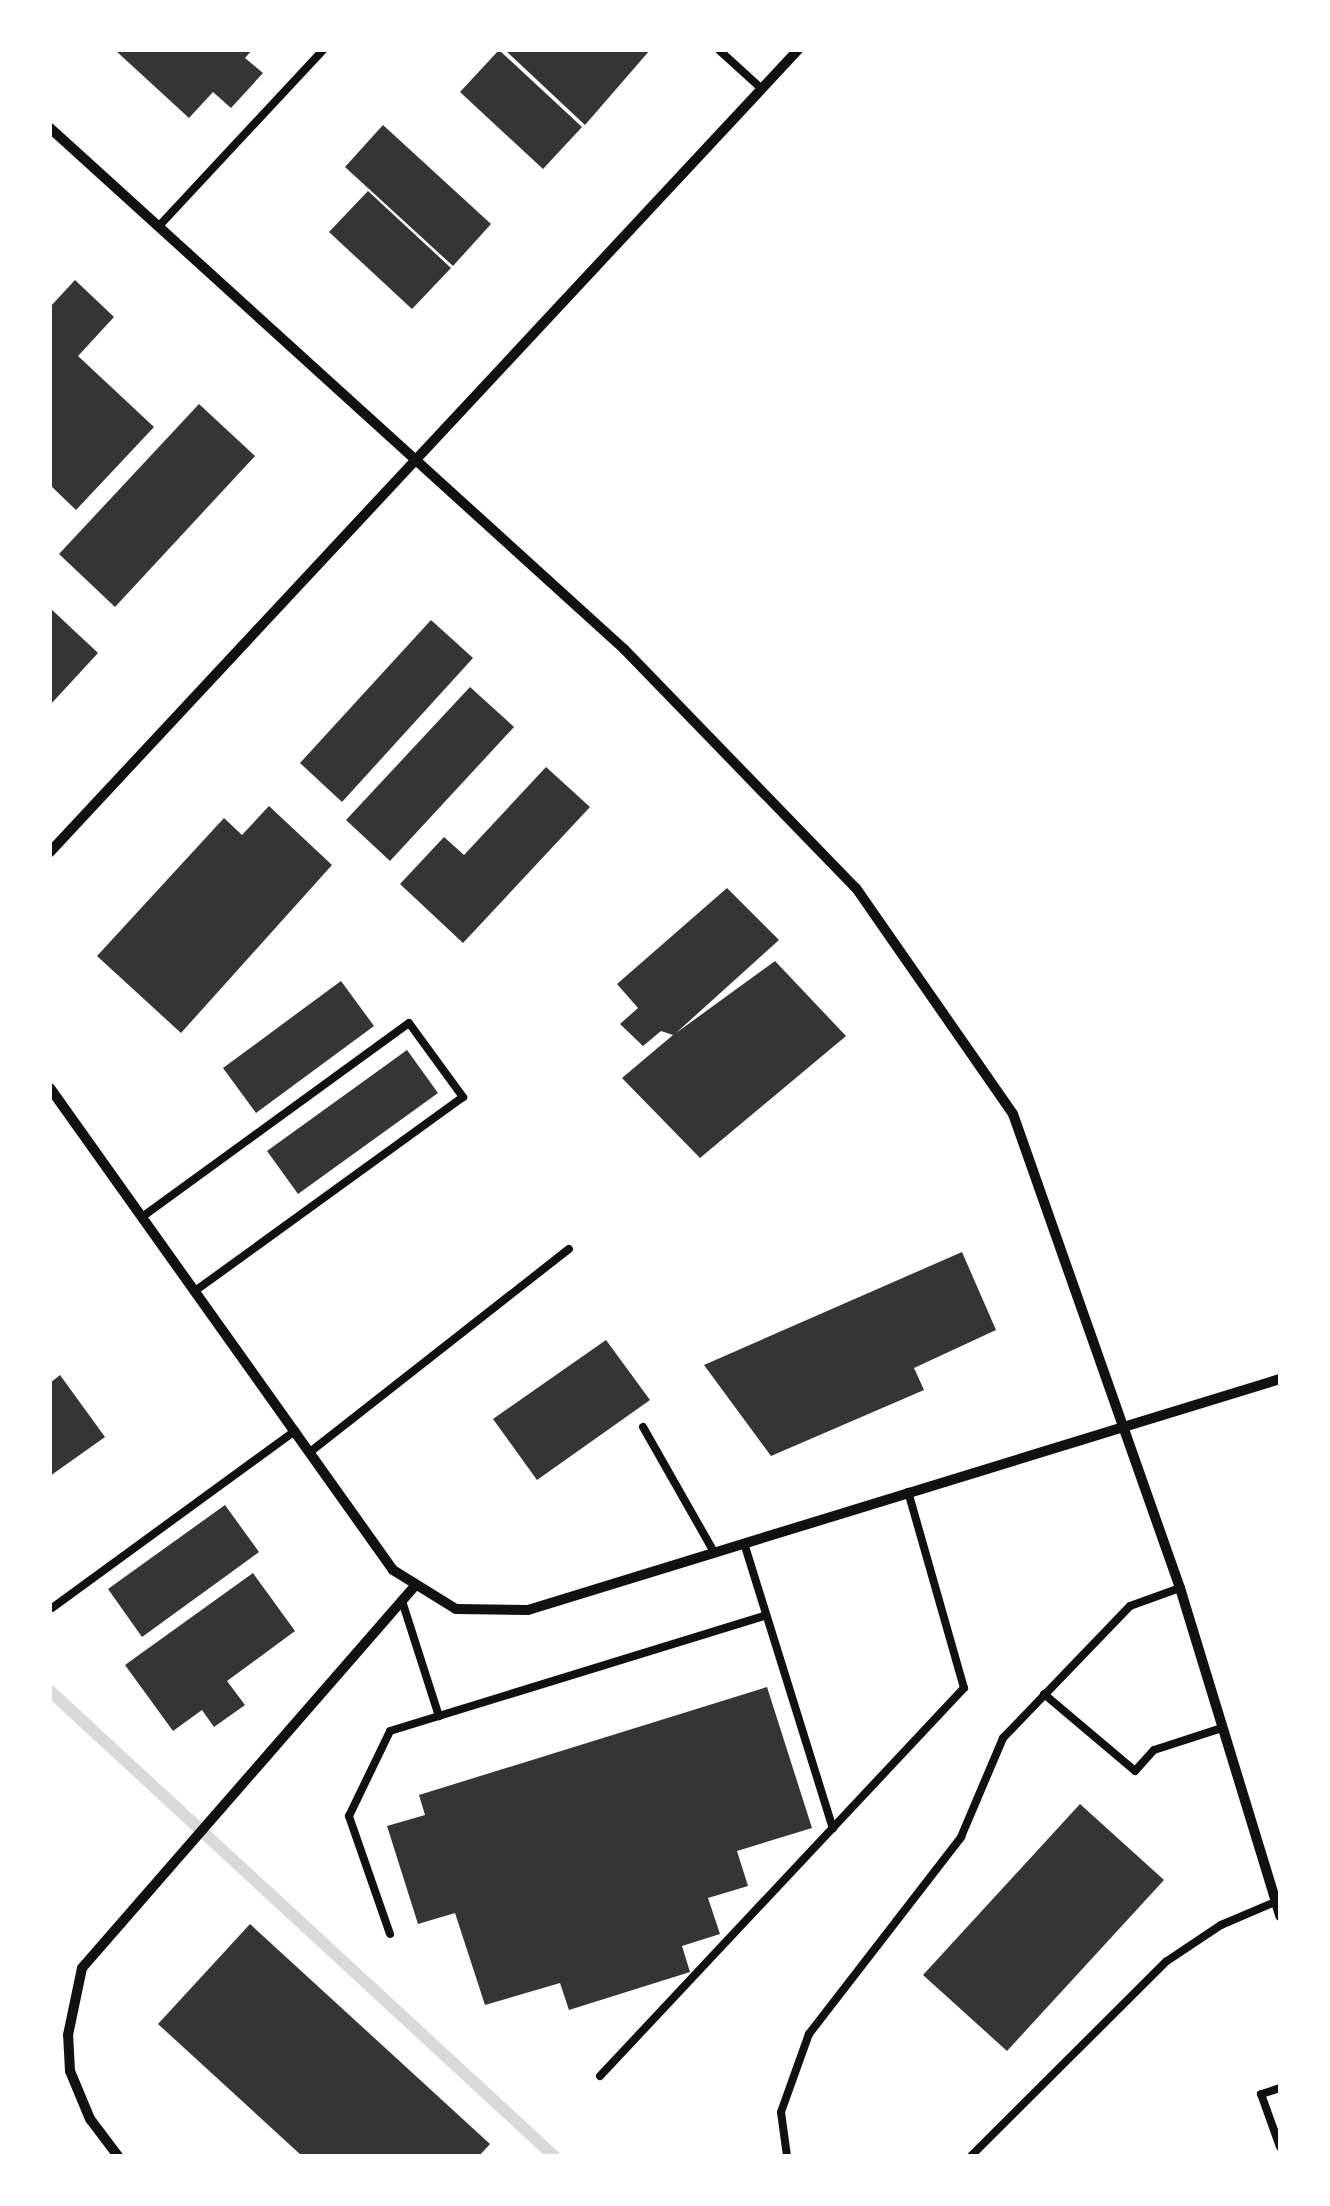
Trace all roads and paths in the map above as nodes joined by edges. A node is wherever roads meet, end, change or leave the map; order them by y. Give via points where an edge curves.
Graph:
1 (323, 50) edge
2 (719, 50) edge
3 (798, 50) edge
4 (762, 89) junction
5 (50, 128) edge
6 (159, 226) junction
7 (418, 460) junction
8 (50, 852) edge
9 (50, 1088) edge
10 (142, 1216) junction
11 (569, 1249) dead end
12 (195, 1291) junction
13 (1280, 1380) edge
14 (1126, 1426) junction
15 (643, 1427) dead end
16 (295, 1432) junction
17 (310, 1452) junction
18 (908, 1492) junction
19 (744, 1542) junction
20 (714, 1552) junction
21 (413, 1588) junction
22 (1180, 1588) junction
23 (402, 1600) junction
24 (52, 1608) edge
25 (766, 1615) junction
26 (1044, 1694) junction
27 (439, 1716) junction
28 (1222, 1728) junction
29 (833, 1828) junction
30 (1275, 1902) junction
31 (1280, 1916) edge
32 (390, 1934) dead end
33 (600, 2076) dead end
34 (1280, 2088) edge
35 (1280, 2147) edge
36 (118, 2156) edge
37 (786, 2156) edge
38 (971, 2156) edge

1 - 6 lane
2 - 4 lane
3 - 4 street
4 - 7 street
5 - 6 street
6 - 7 street
7 - 8 street
7 - 14 street via 624,649 856,888 1013,1114
9 - 10 street
10 - 12 street
10 - 12 lane via 410,1023 463,1097
11 - 17 lane
12 - 16 street
13 - 14 street
14 - 18 street
14 - 22 street
15 - 20 lane
16 - 17 street
16 - 24 lane
17 - 21 street
18 - 19 street
18 - 29 lane via 964,1688
19 - 20 street
19 - 25 lane
20 - 21 street via 528,1610 483,1614
21 - 23 street
22 - 26 lane via 1130,1606
22 - 28 street
23 - 27 lane
23 - 36 street via 97,1944 73,2002 68,2035 74,2084
25 - 27 lane
25 - 29 lane
26 - 28 lane via 1135,1770 1154,1750
26 - 37 lane via 1003,1738 961,1837 810,2034 781,2112
27 - 32 lane via 390,1731 349,1816
28 - 30 street
29 - 33 lane
30 - 31 street
30 - 38 lane via 1222,1924 1166,1961
34 - 35 lane via 1261,2094

